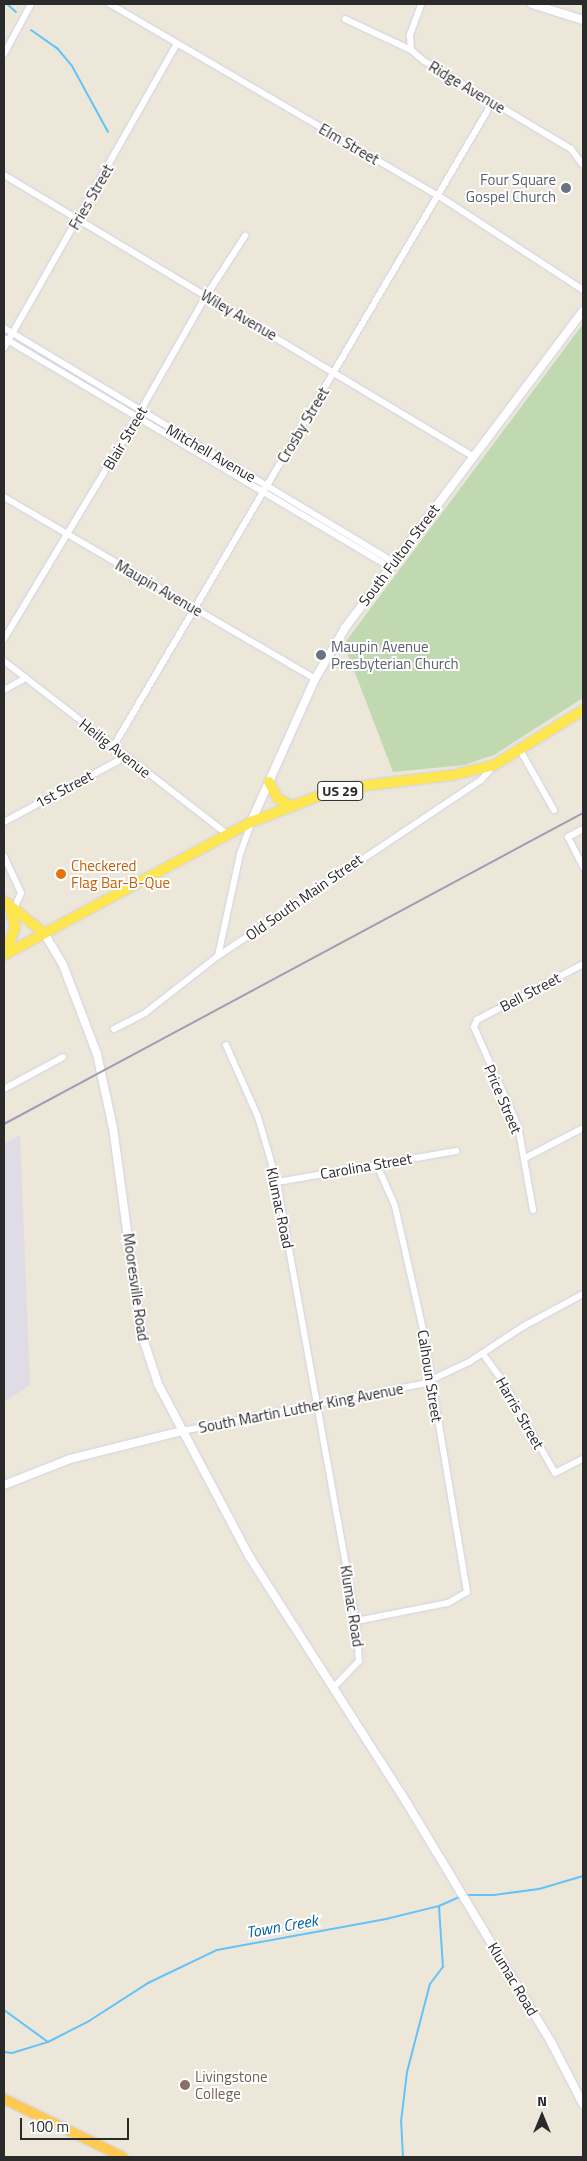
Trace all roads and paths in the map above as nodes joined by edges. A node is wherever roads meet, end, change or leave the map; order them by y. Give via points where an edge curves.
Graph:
1 (31, 4) edge
2 (110, 4) edge
3 (421, 4) edge
4 (532, 4) edge
5 (345, 19) dead end
6 (583, 20) edge
7 (177, 44) junction
8 (411, 50) junction
9 (4, 54) edge
10 (492, 103) junction
11 (583, 165) edge
12 (4, 175) edge
13 (439, 196) junction
14 (79, 219) junction
15 (244, 236) dead end
16 (583, 290) edge
17 (206, 296) junction
18 (583, 310) edge
19 (4, 328) edge
20 (13, 333) junction
21 (6, 339) edge
22 (4, 348) edge
23 (335, 372) junction
24 (139, 414) junction
25 (474, 457) junction
26 (267, 485) junction
27 (263, 492) junction
28 (4, 497) edge
29 (66, 534) junction
30 (392, 564) junction
31 (194, 609) junction
32 (4, 639) edge
33 (4, 661) edge
34 (26, 678) junction
35 (315, 679) junction
36 (4, 690) edge
37 (583, 710) edge
38 (113, 747) junction
39 (520, 750) junction
40 (125, 757) junction
41 (494, 765) junction
42 (269, 782) junction
43 (293, 806) junction
44 (554, 810) dead end
45 (4, 822) edge
46 (252, 822) junction
47 (583, 829) edge
48 (228, 835) junction
49 (4, 856) edge
50 (583, 867) edge
51 (9, 905) edge
52 (44, 933) junction
53 (5, 954) edge
54 (218, 956) junction
55 (583, 964) edge
56 (477, 1020) joint
57 (114, 1029) dead end
58 (226, 1045) dead end
59 (63, 1057) dead end
60 (4, 1089) edge
61 (583, 1128) edge
62 (456, 1150) dead end
63 (525, 1158) junction
64 (378, 1165) junction
65 (277, 1182) junction
66 (534, 1210) dead end
67 (583, 1294) edge
68 (483, 1354) junction
69 (430, 1381) junction
70 (318, 1406) junction
71 (182, 1431) junction
72 (583, 1459) edge
73 (4, 1485) edge
74 (356, 1621) junction
75 (334, 1687) junction
76 (4, 2099) edge
77 (583, 2104) edge
78 (123, 2157) edge

1 - 9 street
2 - 7 street, Elm Street
3 - 8 street via 410,35
4 - 6 street
5 - 8 street, Ridge Avenue
7 - 13 street, Elm Street
7 - 14 street, Fries Street
8 - 10 street, Ridge Avenue
10 - 11 street, Ridge Avenue via 571,149
10 - 13 street, Crosby Street
12 - 14 street, Wiley Avenue
13 - 16 street, Elm Street
13 - 23 street, Crosby Street
14 - 17 street, Wiley Avenue
14 - 20 street, Fries Street
15 - 17 street, Blair Street
17 - 23 street, Wiley Avenue
17 - 24 street, Blair Street
18 - 25 street, South Fulton Street
19 - 20 street, Mitchell Avenue
20 - 21 street, Fries Street
20 - 24 street, Mitchell Avenue
21 - 22 street, Fries Street
21 - 24 street, Mitchell Avenue
23 - 25 street, Wiley Avenue
23 - 26 street, Crosby Street
24 - 26 street, Mitchell Avenue
24 - 27 street, Mitchell Avenue
24 - 29 street, Blair Street
25 - 30 street, South Fulton Street
26 - 27 street, Crosby Street
26 - 30 street, Mitchell Avenue
27 - 30 street, Mitchell Avenue
27 - 31 street, Crosby Street
28 - 29 street, Maupin Avenue
29 - 31 street, Maupin Avenue
29 - 32 street, Blair Street
30 - 35 street, South Fulton Street via 345,628
31 - 35 street, Maupin Avenue
31 - 38 street, Crosby Street
33 - 34 street, Heilig Avenue
34 - 36 street
34 - 38 street, Heilig Avenue
35 - 42 street, South Fulton Street
37 - 39 main road, US 29
38 - 40 street, Heilig Avenue
39 - 41 main road, US 29
39 - 44 street
40 - 45 street, 1st Street
40 - 48 street, Heilig Avenue
41 - 43 main road, US 29 via 444,776 353,788
41 - 54 street, Old South Main Street via 481,780
42 - 43 main road via 278,799
42 - 46 street, South Fulton Street
43 - 46 main road, US 29
46 - 48 main road, US 29
46 - 54 street via 240,854
47 - 50 street via 568,837
48 - 52 main road, US 29
49 - 51 street via 20,887 20,899
51 - 52 main road, Mooresville Road
51 - 53 main road via 15,927
52 - 53 main road, US 29
52 - 71 street, Mooresville Road via 63,965 97,1054 114,1137 141,1332 158,1384
54 - 57 street, Old South Main Street via 148,1011
55 - 56 street, Bell Street
56 - 63 street, Price Street via 474,1027 477,1040 518,1126
58 - 65 street, Klumac Road via 258,1117
59 - 60 street
61 - 63 street
62 - 64 street, Carolina Street
63 - 66 street, Price Street
64 - 65 street, Carolina Street
64 - 69 street, Calhoun Street via 395,1206 424,1334
65 - 70 street, Klumac Road
67 - 68 street, South Martin Luther King Avenue
68 - 69 street, South Martin Luther King Avenue
68 - 72 street, Harris Street via 504,1383 555,1474
69 - 70 street, South Martin Luther King Avenue
69 - 74 street, Calhoun Street via 467,1592 448,1603
70 - 71 street, South Martin Luther King Avenue
70 - 74 street, Klumac Road
71 - 73 street, South Martin Luther King Avenue via 70,1459
71 - 75 street, Mooresville Road via 248,1556
74 - 75 street, Klumac Road via 359,1661
75 - 77 street, Klumac Road via 551,2042
76 - 78 highway

